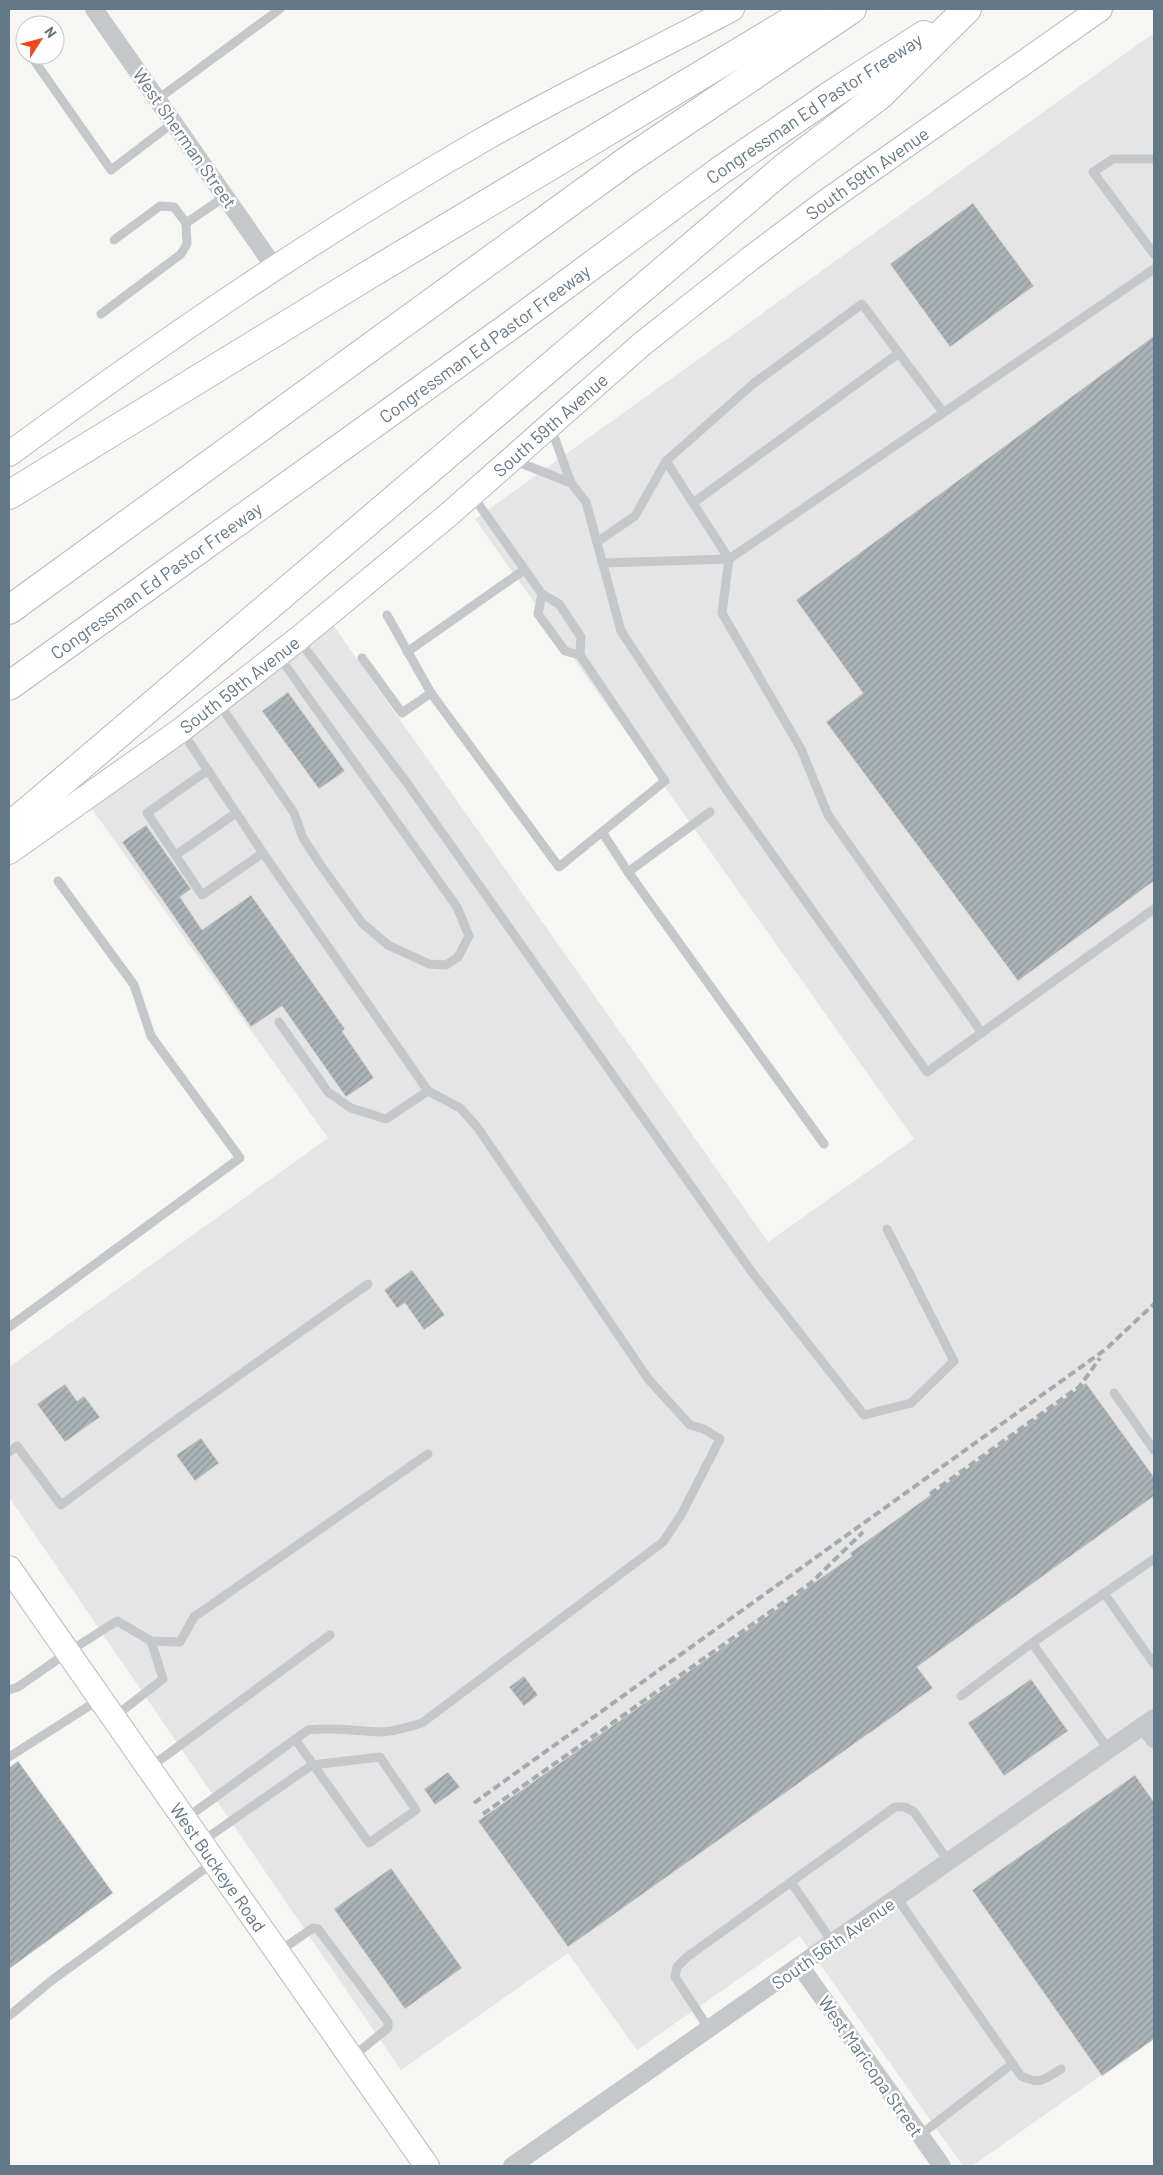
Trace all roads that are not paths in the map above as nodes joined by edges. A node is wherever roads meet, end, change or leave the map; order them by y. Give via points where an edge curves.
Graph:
1 (94, 9) edge
2 (280, 9) edge
3 (732, 9) edge
4 (811, 9) edge
5 (852, 9) edge
6 (966, 9) edge
7 (1100, 9) edge
8 (37, 65) edge
9 (158, 99) junction
10 (174, 122) junction
11 (1154, 159) edge
12 (226, 196) junction
13 (186, 222) junction
14 (114, 240) dead end
15 (1154, 254) edge
16 (275, 268) junction
17 (1154, 269) edge
18 (101, 314) dead end
19 (899, 353) junction
20 (944, 412) junction
21 (549, 424) junction
22 (9, 454) edge
23 (511, 459) junction
24 (666, 461) junction
25 (571, 483) junction
26 (9, 494) edge
27 (472, 494) junction
28 (693, 503) junction
29 (597, 542) junction
30 (729, 559) junction
31 (602, 563) junction
32 (524, 570) junction
33 (542, 594) junction
34 (9, 610) edge
35 (387, 615) dead end
36 (298, 639) junction
37 (407, 652) junction
38 (278, 655) junction
39 (580, 655) junction
40 (362, 658) dead end
41 (9, 686) edge
42 (431, 693) junction
43 (218, 702) junction
44 (181, 730) junction
45 (208, 770) junction
46 (710, 812) dead end
47 (236, 813) junction
48 (9, 827) edge
49 (602, 832) junction
50 (9, 852) edge
51 (263, 853) junction
52 (176, 855) junction
53 (628, 872) junction
54 (58, 881) dead end
55 (1154, 909) edge
56 (279, 1022) dead end
57 (982, 1033) junction
58 (428, 1091) junction
59 (824, 1144) dead end
60 (887, 1229) dead end
61 (368, 1284) dead end
62 (9, 1327) edge
63 (1114, 1393) dead end
64 (1154, 1450) edge
65 (9, 1452) edge
66 (428, 1454) dead end
67 (1154, 1559) edge
68 (12, 1579) edge
69 (1104, 1593) junction
70 (330, 1635) dead end
71 (151, 1641) junction
72 (1032, 1643) junction
73 (68, 1652) junction
74 (1154, 1664) edge
75 (9, 1690) edge
76 (961, 1696) dead end
77 (107, 1708) junction
78 (1151, 1727) edge
79 (295, 1739) junction
80 (1108, 1750) junction
81 (9, 1757) edge
82 (312, 1765) junction
83 (149, 1768) junction
84 (184, 1819) junction
85 (200, 1842) junction
86 (214, 1861) junction
87 (949, 1862) junction
88 (791, 1882) junction
89 (897, 1898) junction
90 (833, 1943) junction
91 (278, 1952) junction
92 (800, 1966) junction
93 (9, 2016) edge
94 (709, 2029) junction
95 (351, 2058) junction
96 (1012, 2064) junction
97 (1061, 2069) dead end
98 (920, 2135) junction
99 (427, 2166) edge
100 (512, 2166) edge
101 (942, 2166) edge

1 - 9 street, West Sherman Street
2 - 9 lane
3 - 16 main road via 487,138
4 - 26 highway
5 - 34 highway via 628,160
6 - 41 highway, Congressman Ed Pastor Freeway via 721,170
6 - 48 highway via 880,95 784,168
7 - 21 main road, South 59th Avenue via 819,206 642,344
8 - 10 lane via 111,170
9 - 10 street, West Sherman Street
10 - 12 street, West Sherman Street
11 - 15 lane via 1113,159 1094,172
12 - 13 lane
12 - 16 street, West Sherman Street
13 - 14 lane via 174,208 160,206
13 - 18 lane via 187,244 181,254
16 - 22 main road via 197,319
17 - 20 lane
19 - 20 lane
19 - 24 lane via 862,304 753,384
19 - 28 lane
20 - 30 lane
21 - 23 main road, South 59th Avenue
21 - 25 lane
23 - 25 lane
23 - 27 main road, South 59th Avenue
24 - 28 lane
24 - 29 lane via 635,516
25 - 29 lane via 586,502
27 - 32 lane
27 - 36 main road, South 59th Avenue
28 - 30 lane
29 - 31 lane
30 - 31 lane
30 - 57 lane via 722,613 801,749 828,815
31 - 57 lane via 621,631 723,785 927,1072
32 - 33 lane
32 - 37 lane
33 - 39 lane via 559,604 581,637
33 - 39 lane via 538,614 565,651
35 - 37 lane
36 - 38 main road, South 59th Avenue
36 - 60 lane via 408,783 750,1271 864,1416 911,1403 954,1360
37 - 42 lane
38 - 43 main road, South 59th Avenue
38 - 43 lane via 458,907 469,936 458,957 446,965 429,964 388,945 362,923 303,838 294,814
39 - 49 lane via 665,781
40 - 42 lane via 402,713
42 - 49 lane via 559,867
43 - 44 main road, South 59th Avenue
44 - 45 lane
44 - 50 main road, South 59th Avenue
45 - 47 lane
45 - 52 lane via 147,813
46 - 53 lane
47 - 51 lane
47 - 52 lane
49 - 53 lane
51 - 52 lane via 202,895
51 - 58 lane
53 - 59 lane
54 - 62 lane via 134,985 151,1036 240,1158
55 - 57 lane
56 - 58 lane via 328,1092 352,1108 386,1119
58 - 79 lane via 460,1108 478,1128 649,1380 690,1425 720,1439 663,1542 422,1724 380,1732 327,1728 308,1730
61 - 65 lane via 61,1505 17,1446
63 - 64 lane
66 - 71 lane via 194,1617 180,1642
67 - 69 lane
68 - 73 main road, West Buckeye Road
69 - 72 lane
69 - 74 lane
70 - 83 lane
71 - 73 lane via 117,1620
71 - 77 lane via 163,1679
72 - 76 lane
72 - 80 lane
73 - 75 lane via 18,1688
73 - 77 main road, West Buckeye Road
77 - 81 lane
77 - 83 main road, West Buckeye Road
78 - 80 street, South 56th Avenue
79 - 82 lane
79 - 84 lane
80 - 87 street, South 56th Avenue
82 - 82 lane via 369,1843 416,1810 380,1757
82 - 85 lane
83 - 84 main road, West Buckeye Road
84 - 85 main road, West Buckeye Road
85 - 86 main road, West Buckeye Road
86 - 91 main road, West Buckeye Road
86 - 93 lane via 51,1981
87 - 88 lane via 914,1812 895,1806
87 - 89 street, South 56th Avenue
88 - 90 lane
88 - 94 lane via 687,1957 677,1968 675,1977
89 - 90 street, South 56th Avenue
89 - 96 lane
90 - 92 street, South 56th Avenue
91 - 95 main road, West Buckeye Road
91 - 95 lane via 313,1928 318,1929 388,2022 388,2028
92 - 94 street, South 56th Avenue
92 - 98 street, West Maricopa Street
94 - 100 street, South 56th Avenue
95 - 99 main road, West Buckeye Road
96 - 97 lane via 1021,2076 1032,2081 1044,2081
96 - 98 lane
98 - 101 street, West Maricopa Street

